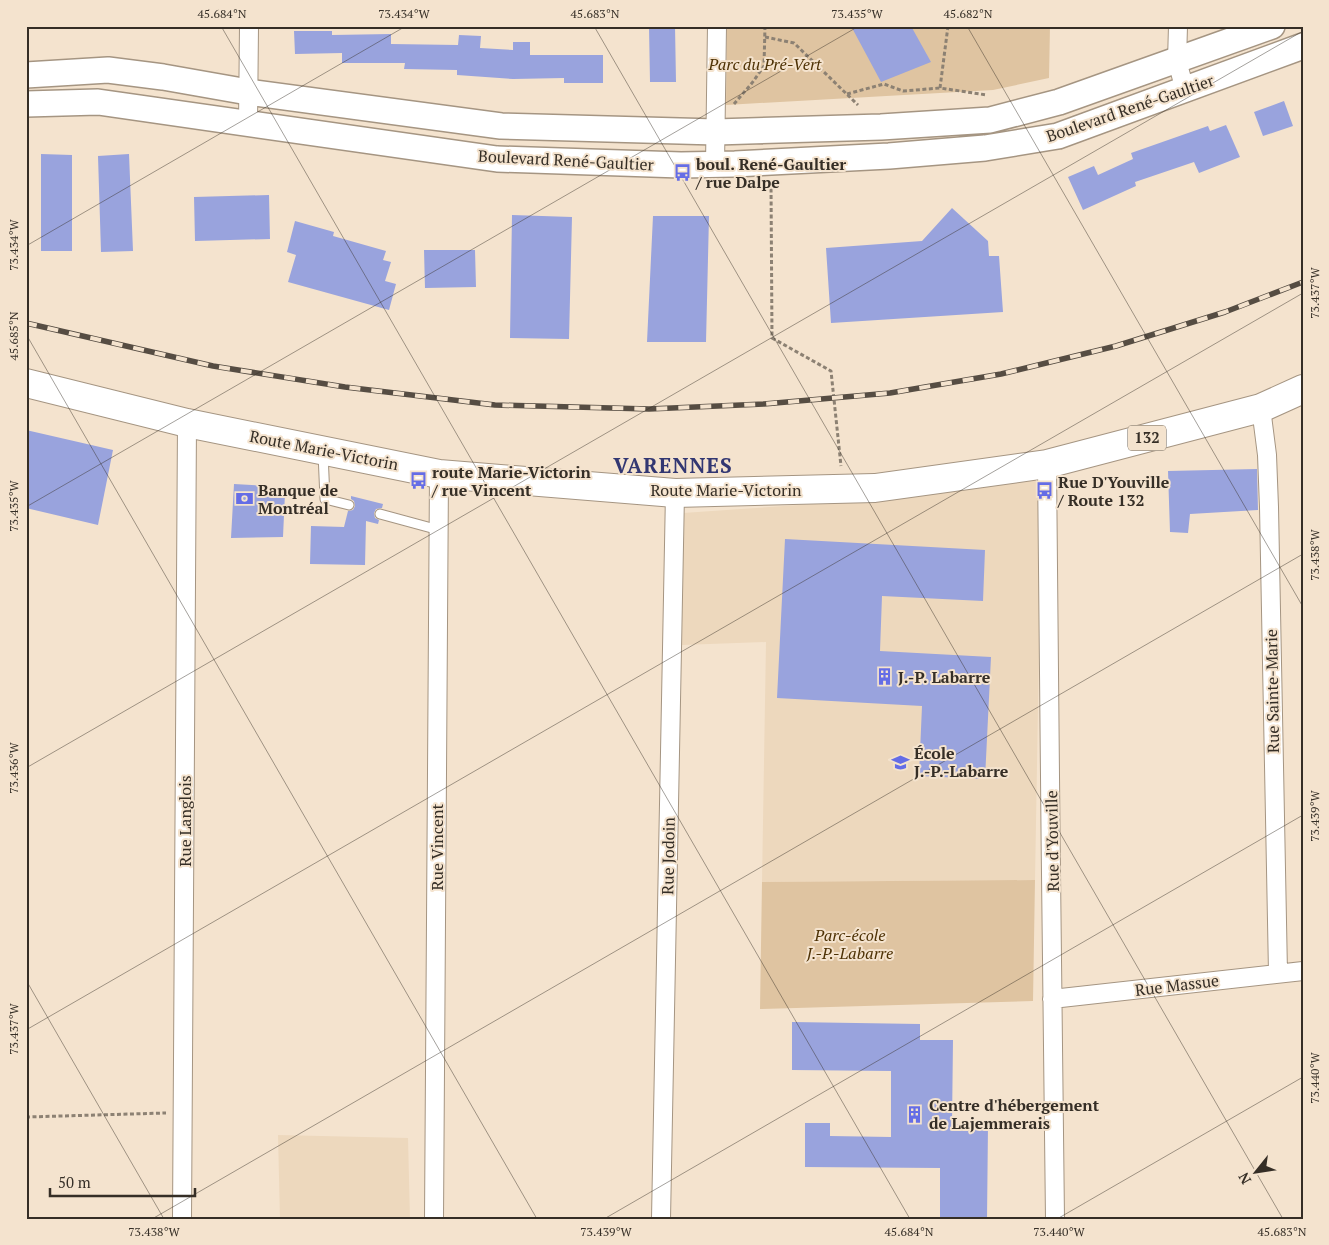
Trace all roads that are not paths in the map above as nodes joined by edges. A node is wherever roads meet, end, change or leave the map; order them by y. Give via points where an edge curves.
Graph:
1 (249, 26) edge
2 (717, 26) edge
3 (1178, 26) edge
4 (1272, 26) edge
5 (1303, 46) edge
6 (1177, 61) junction
7 (26, 74) edge
8 (1185, 90) junction
9 (248, 92) junction
10 (27, 99) edge
11 (990, 120) junction
12 (248, 124) junction
13 (716, 132) junction
14 (994, 148) junction
15 (716, 164) junction
16 (26, 384) edge
17 (1303, 389) edge
18 (1261, 408) junction
19 (187, 423) junction
20 (323, 450) junction
21 (1047, 464) junction
22 (440, 474) junction
23 (675, 493) junction
24 (349, 505) dead end
25 (380, 514) dead end
26 (439, 530) junction
27 (1303, 971) edge
28 (1278, 973) junction
29 (1052, 999) junction
30 (182, 1219) edge
31 (434, 1219) edge
32 (661, 1219) edge
33 (1055, 1219) edge

1 - 9 street
2 - 13 street
3 - 6 street
4 - 6 street, Boulevard René-Gaultier
5 - 8 street, Boulevard René-Gaultier
6 - 8 street
6 - 11 street, Boulevard René-Gaultier via 1059,102
7 - 9 street, Boulevard René-Gaultier via 108,70
8 - 14 street, Boulevard René-Gaultier via 1058,136
9 - 12 street
9 - 13 street, Boulevard René-Gaultier via 501,126
10 - 12 street, Boulevard René-Gaultier via 98,102
11 - 13 street, Boulevard René-Gaultier
11 - 14 street
12 - 15 street, Boulevard René-Gaultier via 497,159
13 - 15 street
14 - 15 street, Boulevard René-Gaultier
16 - 19 main road, Route Marie-Victorin / 132
17 - 18 main road, Route Marie-Victorin / 132
18 - 21 main road, Route Marie-Victorin / 132
18 - 28 street, Rue Sainte-Marie via 1269,507
19 - 20 main road, Route Marie-Victorin / 132
19 - 30 street, Rue Langlois
20 - 22 main road, Route Marie-Victorin / 132
20 - 24 lane via 325,498
21 - 23 main road, Route Marie-Victorin / 132 via 875,488
21 - 29 street, Rue d'Youville
22 - 23 main road, Route Marie-Victorin / 132
22 - 26 street, Rue Vincent
23 - 32 street, Rue Jodoin
25 - 26 lane
26 - 31 street, Rue Vincent
27 - 28 street, Rue Massue
28 - 29 street, Rue Massue
29 - 33 street, Rue d'Youville

